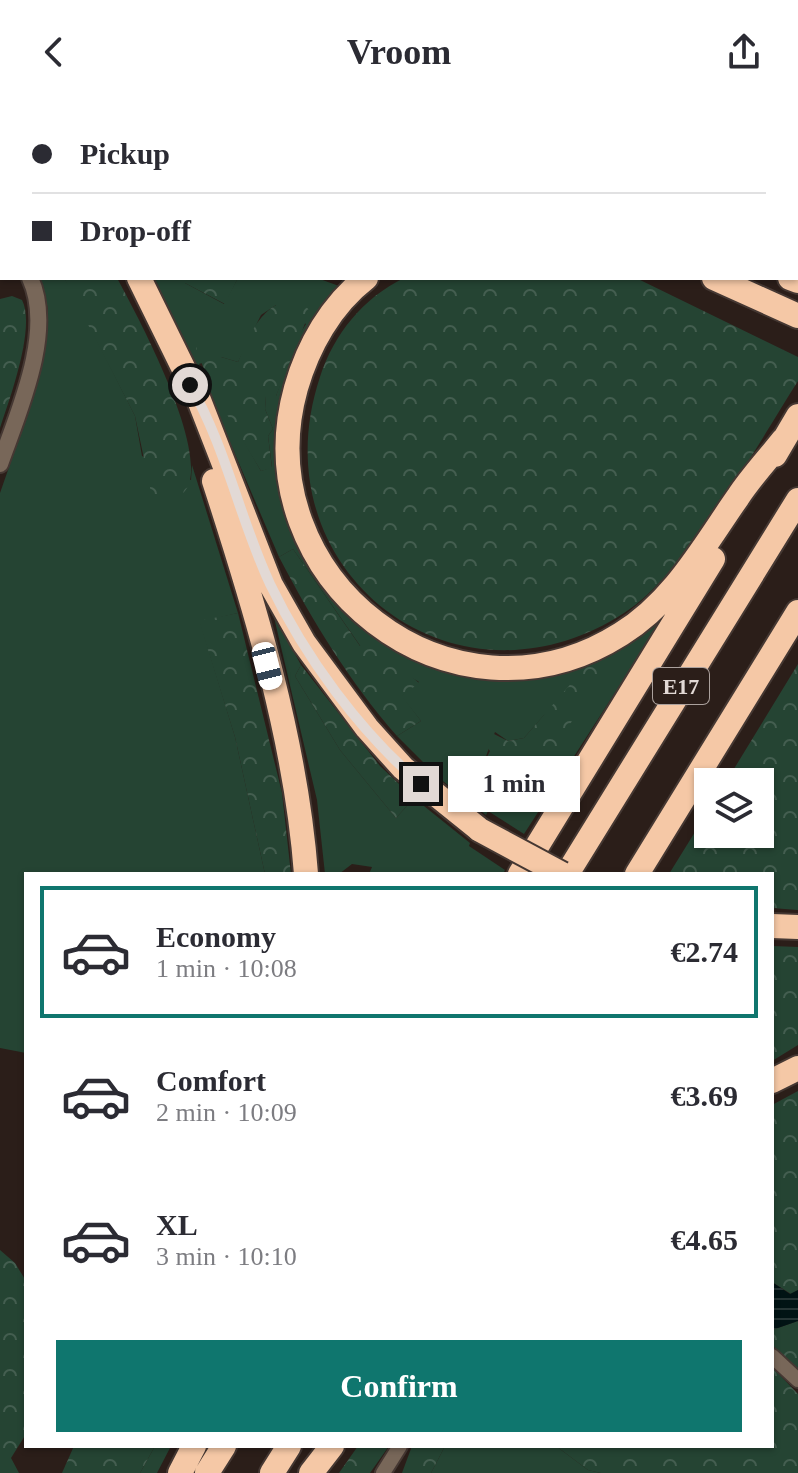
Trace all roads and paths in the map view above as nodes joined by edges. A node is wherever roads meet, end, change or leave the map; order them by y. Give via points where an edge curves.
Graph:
1 (30, 280) edge
2 (140, 280) edge
3 (364, 280) edge
4 (718, 280) edge
5 (798, 316) edge
6 (182, 371) junction
7 (798, 416) edge
8 (783, 440) junction
9 (0, 464) edge
10 (798, 500) edge
11 (798, 612) edge
12 (306, 872) edge
13 (521, 872) edge
14 (560, 872) edge
15 (565, 872) edge
16 (638, 872) edge
17 (774, 926) edge
18 (798, 927) edge
19 (798, 1068) edge
20 (774, 1080) edge
21 (774, 1358) edge
22 (798, 1380) edge
23 (183, 1448) edge
24 (193, 1448) edge
25 (223, 1448) edge
26 (288, 1448) edge
27 (330, 1448) edge
28 (399, 1448) edge
29 (173, 1473) edge
30 (180, 1473) edge
31 (207, 1473) edge
32 (272, 1473) edge
33 (311, 1473) edge
34 (383, 1473) edge

1 - 9 street via 37,335 26,392
2 - 6 highway
3 - 8 highway via 332,314 301,371 288,424 288,472 299,520 326,573 372,622 402,642 483,667 530,666 592,650 652,611 688,571
4 - 5 highway
6 - 12 highway via 244,574 282,727
6 - 14 highway, bridge via 199,400 271,585 304,643 367,728 403,768 480,830
7 - 8 highway
8 - 13 highway
10 - 15 highway, E17
11 - 16 highway, E17
17 - 18 highway
19 - 20 highway
21 - 22 street
23 - 29 highway
24 - 30 highway
25 - 31 highway
26 - 32 highway
27 - 33 highway
28 - 34 street

